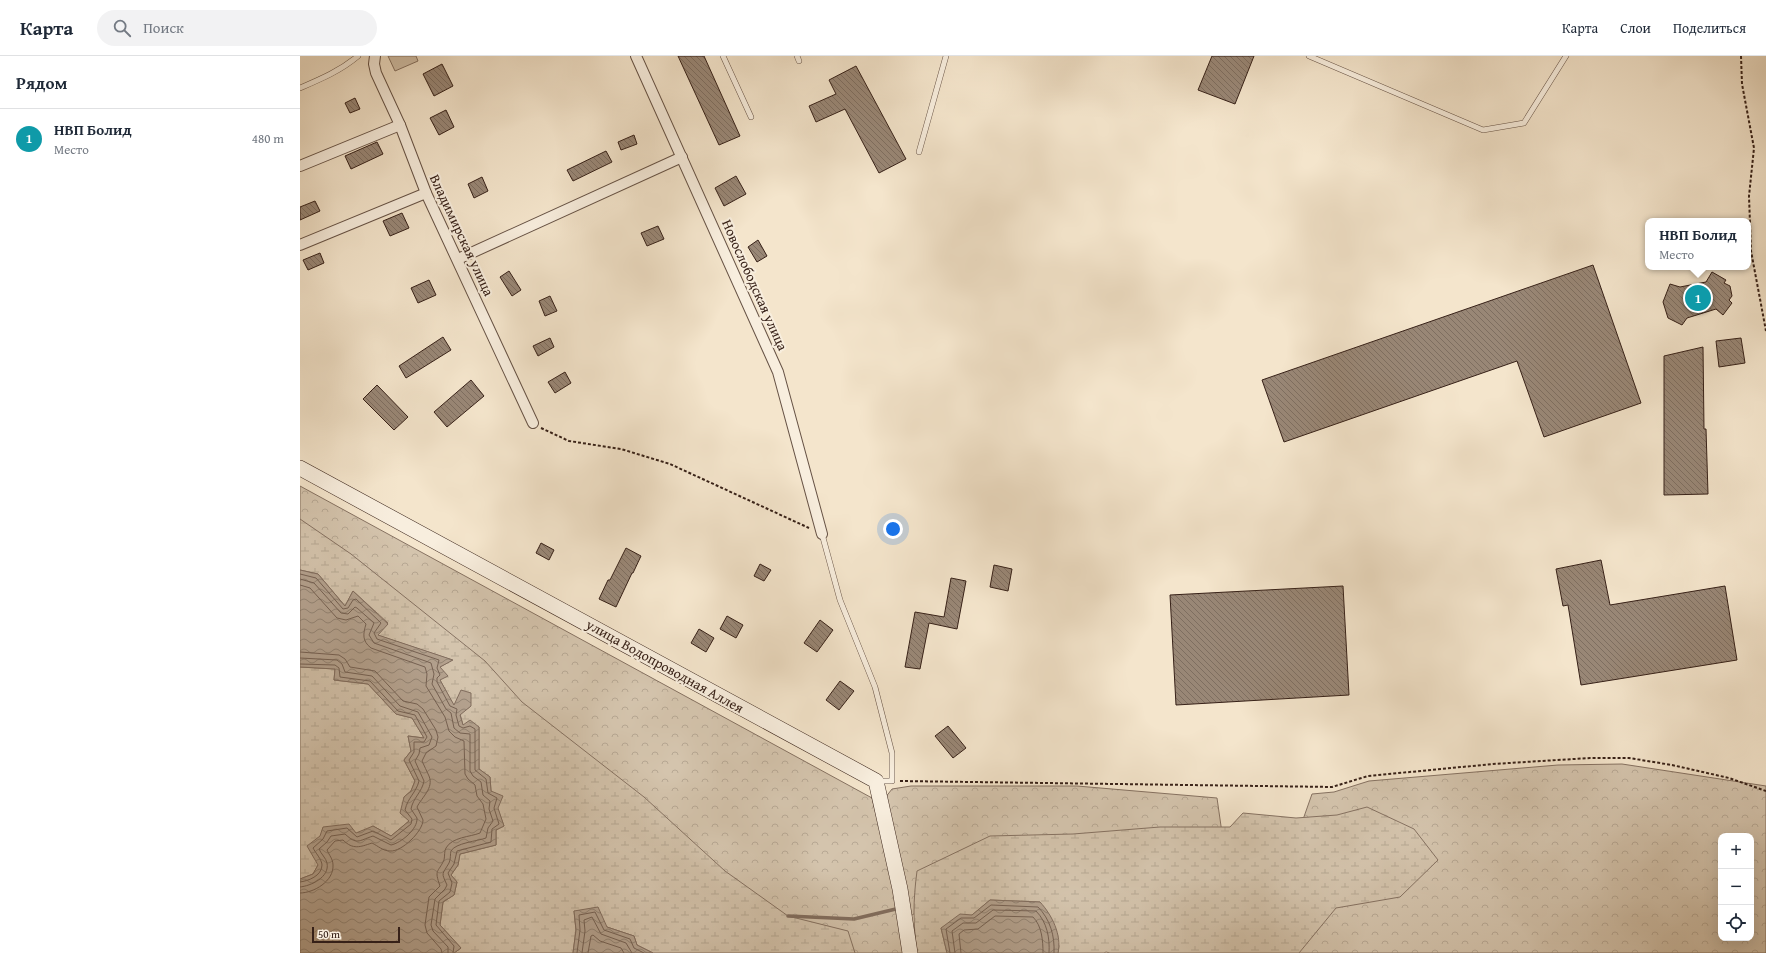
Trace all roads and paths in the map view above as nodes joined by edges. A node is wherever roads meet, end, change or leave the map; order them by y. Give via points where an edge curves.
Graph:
1 (358, 56) edge
2 (375, 56) edge
3 (636, 56) edge
4 (723, 56) edge
5 (946, 56) edge
6 (1309, 56) edge
7 (1566, 56) edge
8 (1741, 56) edge
9 (300, 88) edge
10 (751, 117) dead end
11 (400, 125) junction
12 (919, 152) dead end
13 (682, 156) junction
14 (300, 166) edge
15 (426, 193) junction
16 (1750, 218) edge
17 (300, 244) edge
18 (1751, 251) edge
19 (458, 259) junction
20 (1766, 331) edge
21 (533, 424) joint
22 (300, 468) edge
23 (822, 534) junction
24 (876, 781) junction
25 (892, 781) junction
26 (1766, 791) edge
27 (910, 953) edge

1 - 9 lane via 343,68
2 - 11 street, Владимирская улица via 376,73
3 - 13 street, Новослободская улица
4 - 10 lane
5 - 12 lane
6 - 7 lane via 1483,130 1524,123
8 - 16 path via 1742,84 1754,148 1749,196
11 - 14 street
11 - 15 street, Владимирская улица
13 - 19 street
13 - 23 street, Новослободская улица via 778,372
15 - 17 street
15 - 19 street, Владимирская улица
18 - 20 path
19 - 21 street, Владимирская улица
21 - 23 path via 569,441 621,449 670,464
22 - 24 street, улица Водопроводная Аллея
23 - 25 lane via 840,600 875,687 892,754
24 - 25 lane
24 - 27 street via 900,889
25 - 26 path via 1332,787 1368,776 1492,764 1629,758 1729,778

